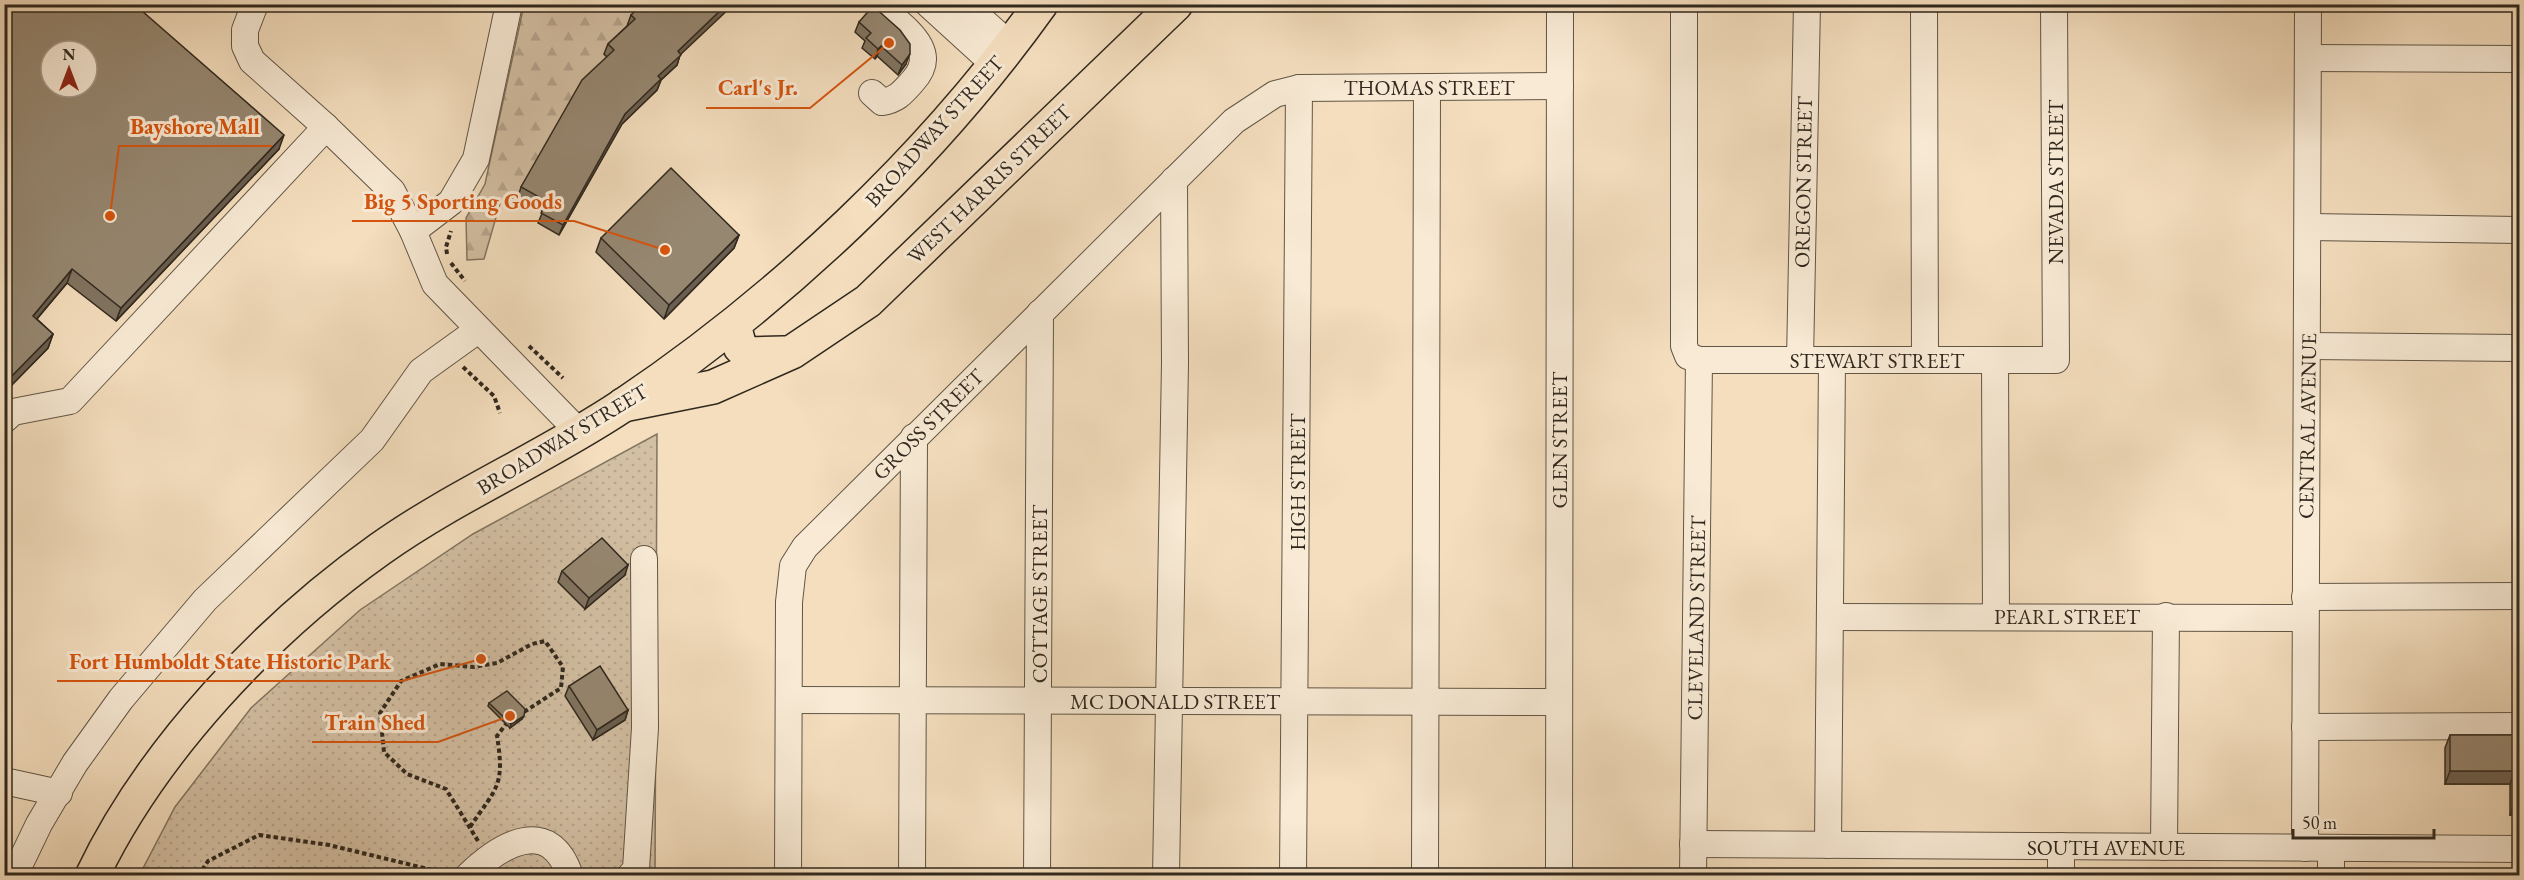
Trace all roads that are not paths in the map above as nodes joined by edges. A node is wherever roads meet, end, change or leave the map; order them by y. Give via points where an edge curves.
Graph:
1 (255, 4) edge
2 (509, 4) edge
3 (878, 4) edge
4 (928, 4) edge
5 (964, 4) edge
6 (1041, 4) edge
7 (1176, 4) edge
8 (1560, 4) edge
9 (1683, 4) edge
10 (1807, 4) edge
11 (1924, 4) edge
12 (2054, 4) edge
13 (2308, 4) edge
14 (1004, 56) junction
15 (2308, 58) junction
16 (2520, 59) edge
17 (1560, 86) junction
18 (1427, 87) junction
19 (1299, 88) junction
20 (872, 93) dead end
21 (326, 127) junction
22 (1174, 180) junction
23 (2308, 227) junction
24 (2520, 230) edge
25 (413, 231) junction
26 (1040, 313) junction
27 (734, 325) junction
28 (478, 330) junction
29 (2308, 346) junction
30 (2520, 348) edge
31 (792, 352) junction
32 (1699, 360) junction
33 (1800, 360) junction
34 (1832, 360) junction
35 (1925, 360) junction
36 (1995, 360) junction
37 (2056, 360) joint
38 (623, 405) junction
39 (4, 420) edge
40 (579, 432) junction
41 (914, 437) junction
42 (644, 559) dead end
43 (2520, 596) edge
44 (2305, 607) junction
45 (1996, 616) junction
46 (2166, 616) junction
47 (1830, 617) junction
48 (790, 700) junction
49 (912, 700) junction
50 (1038, 700) junction
51 (1171, 700) junction
52 (1426, 701) junction
53 (1295, 702) junction
54 (1559, 702) junction
55 (2520, 726) edge
56 (2305, 727) junction
57 (4, 781) edge
58 (59, 793) junction
59 (1693, 844) junction
60 (1828, 845) junction
61 (2061, 846) junction
62 (2164, 847) junction
63 (2305, 848) junction
64 (2331, 848) junction
65 (2520, 849) edge
66 (15, 876) edge
67 (92, 876) edge
68 (468, 876) edge
69 (570, 876) edge
70 (630, 876) edge
71 (788, 876) edge
72 (912, 876) edge
73 (1037, 876) edge
74 (1167, 876) edge
75 (1293, 876) edge
76 (1425, 876) edge
77 (1558, 876) edge
78 (1693, 876) edge
79 (2061, 876) edge
80 (2331, 876) edge

1 - 21 street via 245,30 245,46 252,61
2 - 25 street via 476,159 451,202
3 - 20 street via 916,39 924,60 918,76 894,100 882,102
4 - 14 street
5 - 14 street
6 - 14 main road, BROADWAY STREET
7 - 31 main road, WEST HARRIS STREET via 868,301
8 - 17 street, GLEN STREET
9 - 32 street via 1683,346 1688,356
10 - 33 street, OREGON STREET
11 - 35 street
12 - 37 street, NEVADA STREET
13 - 15 street, CENTRAL AVENUE
14 - 27 main road, BROADWAY STREET via 890,184
15 - 16 street
15 - 23 street, CENTRAL AVENUE
17 - 18 street, THOMAS STREET
17 - 54 street, GLEN STREET
18 - 19 street, THOMAS STREET
18 - 52 street
19 - 22 street, GROSS STREET via 1254,105
19 - 53 street, HIGH STREET
21 - 25 street via 392,191
21 - 39 street via 70,401 13,412
22 - 26 street, GROSS STREET
22 - 51 street
23 - 24 street
23 - 29 street, CENTRAL AVENUE
25 - 28 street via 435,284
26 - 41 street, GROSS STREET
26 - 50 street, COTTAGE STREET
27 - 31 main road, WEST HARRIS STREET via 740,347 748,354
27 - 38 main road, BROADWAY STREET
28 - 40 street
28 - 58 street via 421,371 372,440 205,600 121,699 75,763
29 - 30 street
29 - 44 street, CENTRAL AVENUE
31 - 38 main road, WEST HARRIS STREET via 712,387
32 - 33 street, STEWART STREET
32 - 59 street, CLEVELAND STREET
33 - 34 street, STEWART STREET
34 - 35 street, STEWART STREET
34 - 47 street
35 - 36 street, STEWART STREET
36 - 37 street, STEWART STREET
36 - 45 street
38 - 40 main road, BROADWAY STREET
40 - 67 main road, BROADWAY STREET via 381,548 261,649 204,708 152,778
41 - 48 street, GROSS STREET via 805,547 793,566 789,602
41 - 49 street
42 - 70 street via 645,728 636,869
43 - 44 street, PEARL STREET
44 - 46 street, PEARL STREET
44 - 56 street, CENTRAL AVENUE
45 - 46 street, PEARL STREET
45 - 47 street, PEARL STREET
46 - 62 street
47 - 60 street
48 - 49 street, MC DONALD STREET
48 - 71 street, GROSS STREET
49 - 50 street, MC DONALD STREET
49 - 72 street
50 - 51 street, MC DONALD STREET
50 - 73 street, COTTAGE STREET
51 - 53 street, MC DONALD STREET
51 - 74 street
52 - 53 street, MC DONALD STREET
52 - 54 street, MC DONALD STREET
52 - 76 street
53 - 75 street, HIGH STREET
54 - 77 street, GLEN STREET
55 - 56 street
56 - 63 street, CENTRAL AVENUE
57 - 58 street
58 - 66 street via 39,824
59 - 60 street, SOUTH AVENUE
59 - 78 street, CLEVELAND STREET
60 - 61 street, SOUTH AVENUE
61 - 62 street, SOUTH AVENUE
61 - 79 street
62 - 63 street, SOUTH AVENUE
63 - 64 street, SOUTH AVENUE
64 - 65 street, SOUTH AVENUE
64 - 80 street
68 - 69 street via 488,857 517,842 532,840 546,842 563,856

